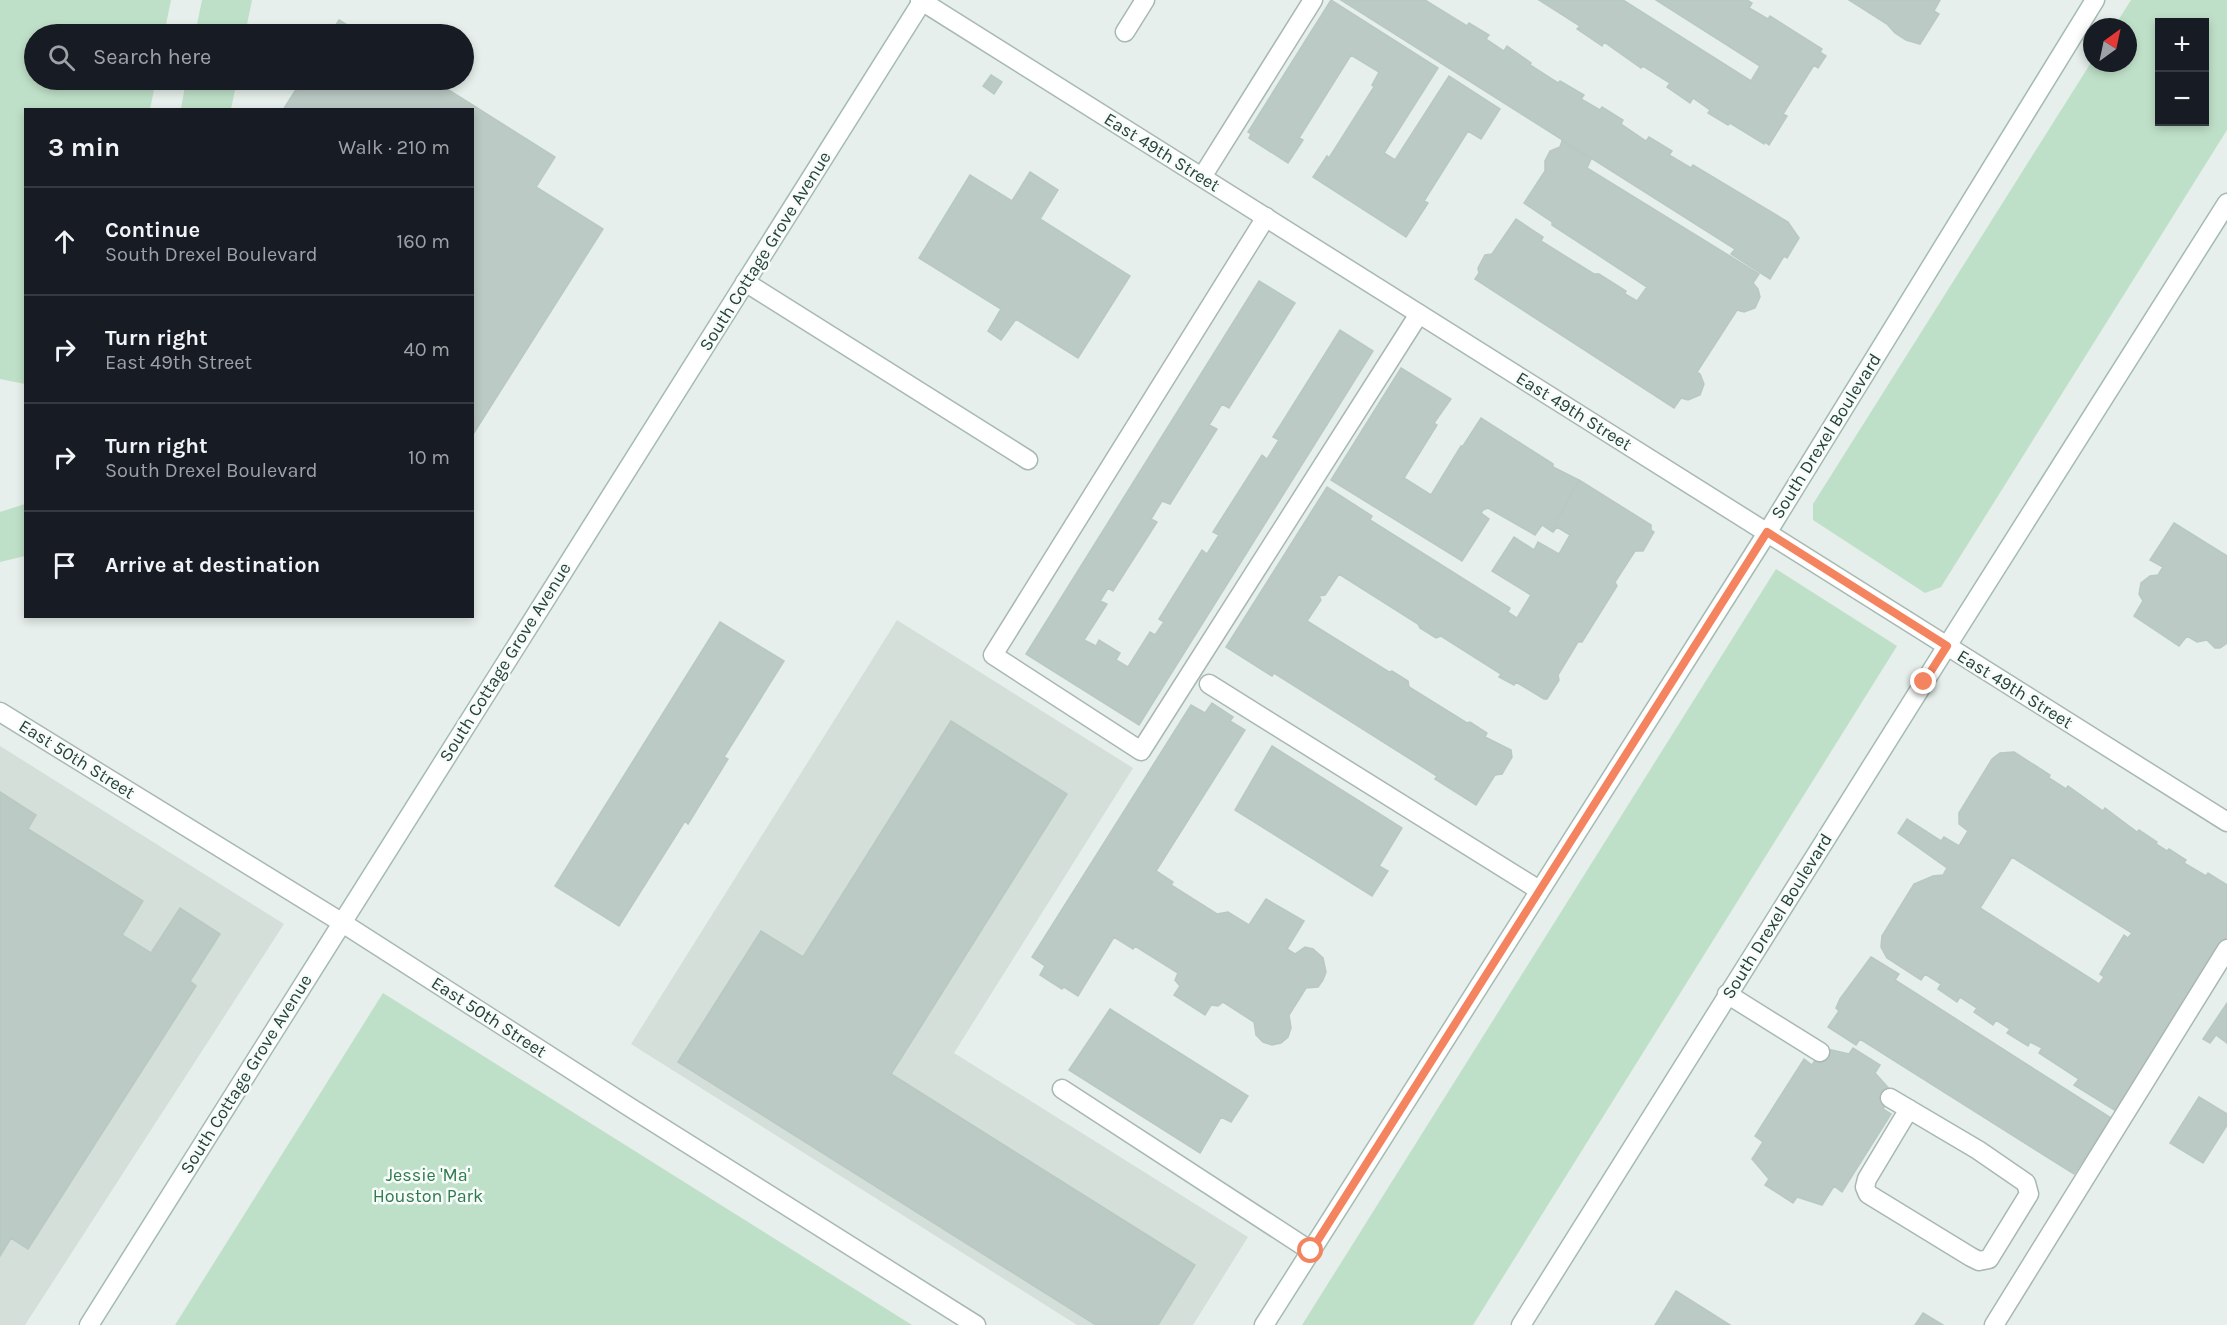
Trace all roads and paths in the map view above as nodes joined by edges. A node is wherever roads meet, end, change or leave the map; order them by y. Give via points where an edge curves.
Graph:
1 (922, 0) edge
2 (1145, 0) edge
3 (1313, 0) edge
4 (2095, 0) edge
5 (1125, 32) dead end
6 (1202, 177) junction
7 (2227, 203) edge
8 (1266, 217) junction
9 (746, 282) junction
10 (1419, 314) junction
11 (1028, 460) dead end
12 (1767, 532) junction
13 (1947, 646) junction
14 (1209, 684) dead end
15 (2, 716) edge
16 (2227, 822) edge
17 (1539, 890) junction
18 (341, 922) junction
19 (2227, 949) edge
20 (1727, 994) junction
21 (1820, 1052) dead end
22 (1062, 1089) dead end
23 (1890, 1098) dead end
24 (1909, 1109) junction
25 (1311, 1251) junction
26 (1998, 1323) edge
27 (88, 1325) edge
28 (976, 1325) edge
29 (1264, 1325) edge
30 (1521, 1325) edge

1 - 6 street, East 49th Street
1 - 9 street, South Cottage Grove Avenue
2 - 5 street
3 - 6 street
4 - 12 street, South Drexel Boulevard
6 - 8 street, East 49th Street
7 - 13 street, South Drexel Boulevard
8 - 10 street, East 49th Street
8 - 10 street via 993,655 1141,751
9 - 11 street
9 - 18 street, South Cottage Grove Avenue
10 - 12 street, East 49th Street
12 - 13 street, East 49th Street
12 - 17 street, South Drexel Boulevard
13 - 16 street, East 49th Street
13 - 20 street, South Drexel Boulevard
14 - 17 street
15 - 18 street, East 50th Street
17 - 25 street, South Drexel Boulevard
18 - 27 street, South Cottage Grove Avenue
18 - 28 street, East 50th Street
19 - 26 street
20 - 21 street
20 - 30 street, South Drexel Boulevard
22 - 25 street
23 - 24 street
24 - 24 street via 2026,1183 2029,1194 1989,1259 1979,1261 1971,1257 1868,1194 1867,1179
25 - 29 street, South Drexel Boulevard

